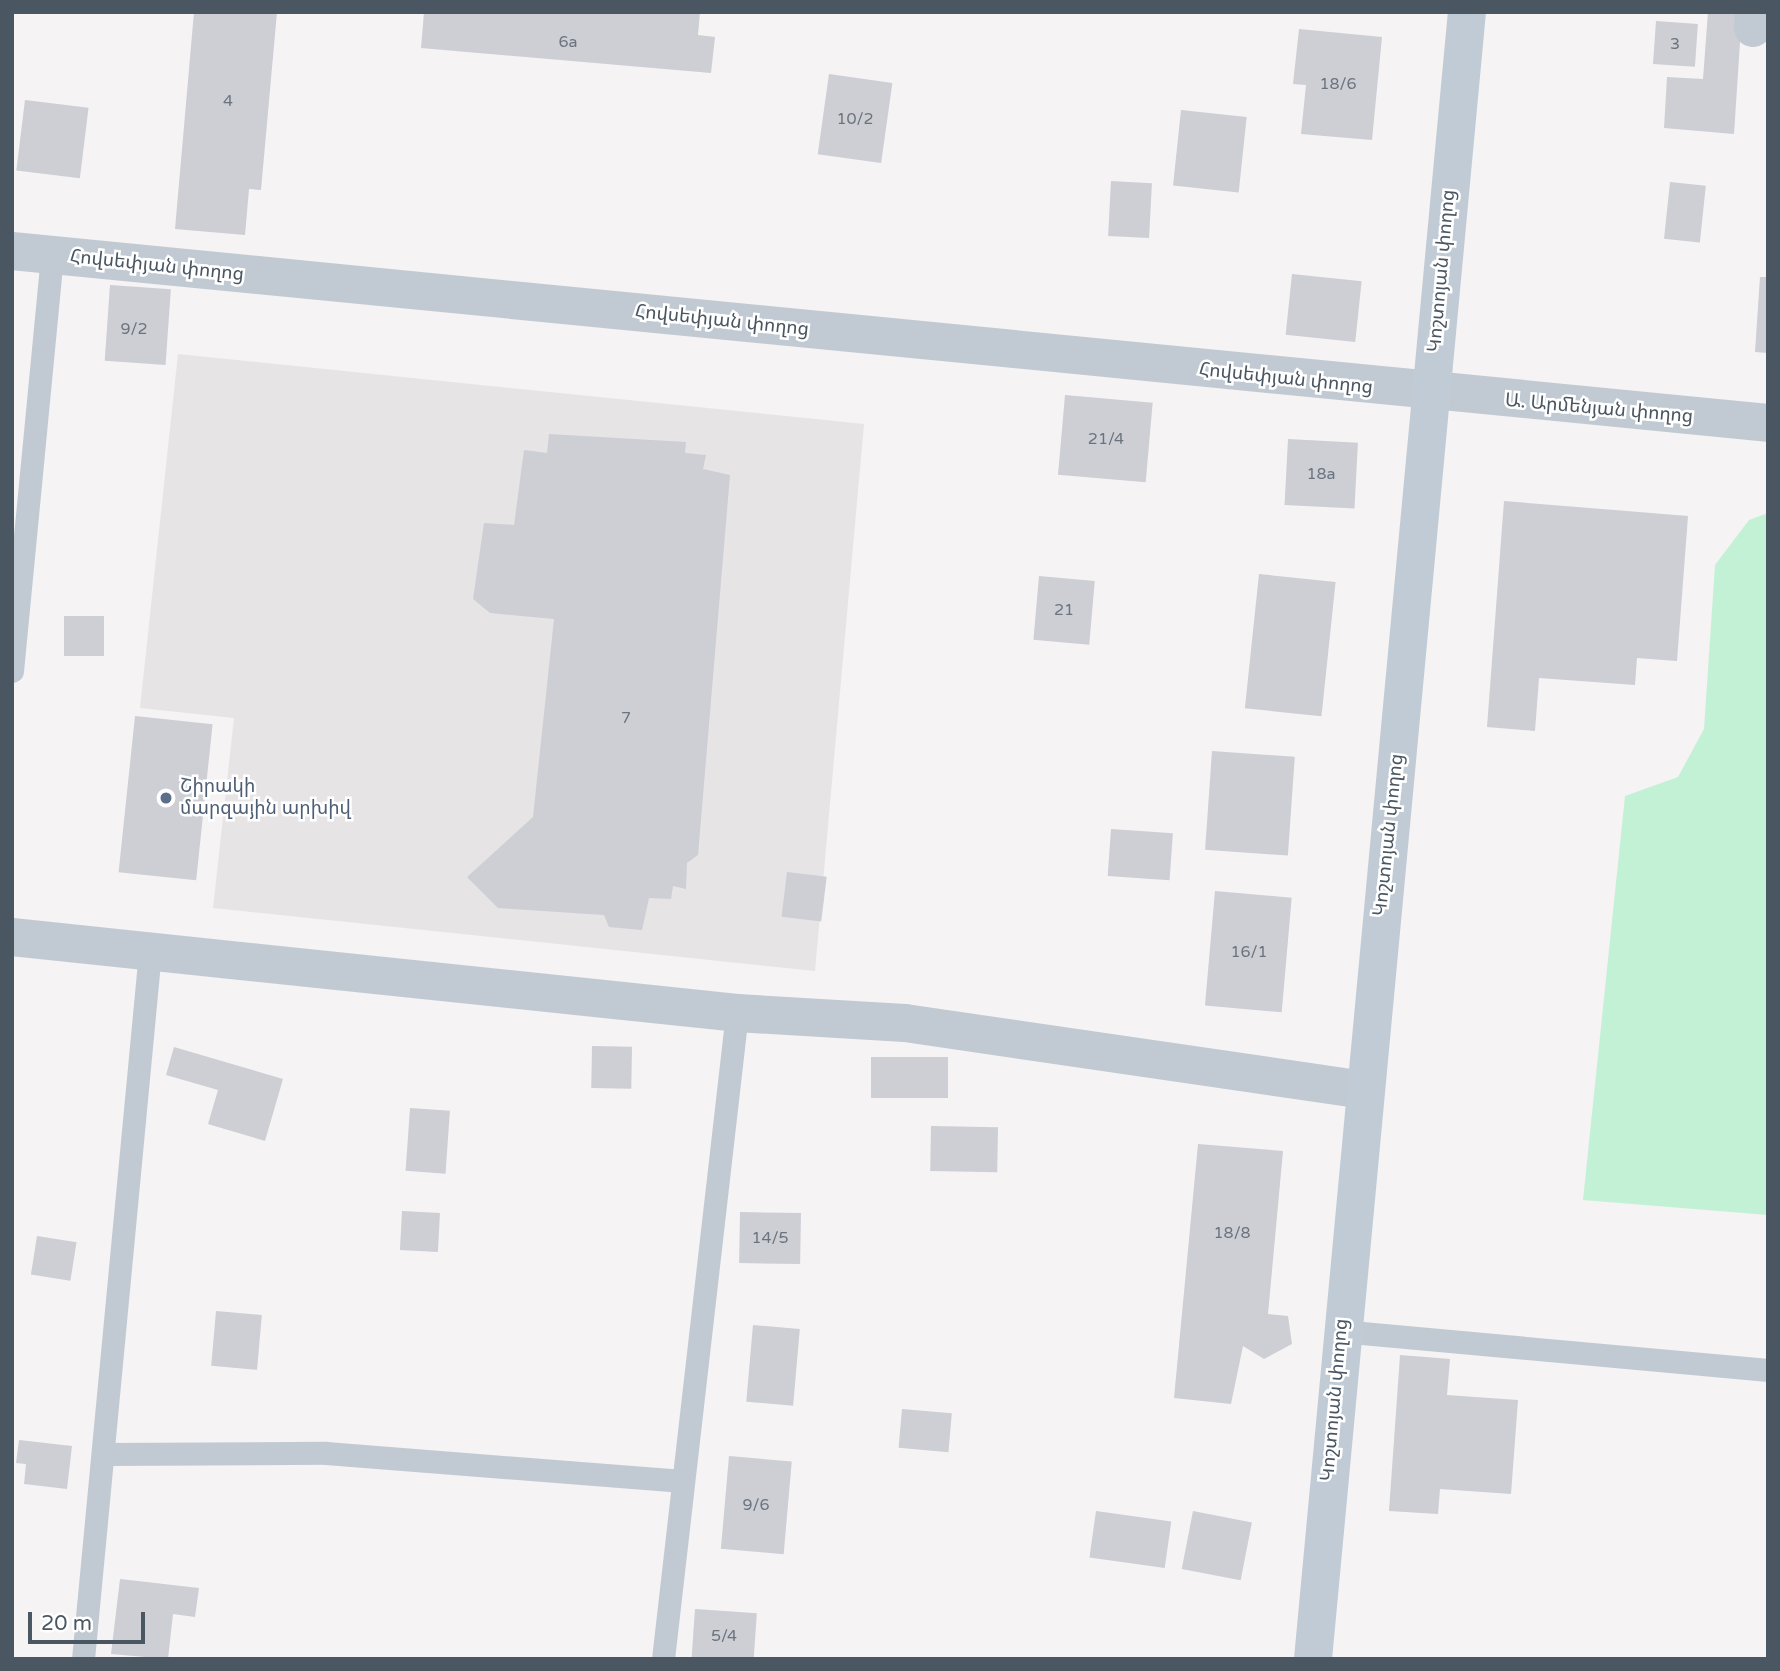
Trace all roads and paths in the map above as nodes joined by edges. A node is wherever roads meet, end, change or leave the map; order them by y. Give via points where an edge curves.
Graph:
1 (1467, 12) edge
2 (12, 251) edge
3 (52, 255) junction
4 (1430, 395) junction
5 (1768, 424) edge
6 (12, 671) edge
7 (12, 937) edge
8 (150, 951) junction
9 (737, 1013) junction
10 (1364, 1090) junction
11 (1340, 1331) junction
12 (1768, 1370) edge
13 (103, 1454) junction
14 (683, 1481) junction
15 (83, 1659) edge
16 (663, 1659) edge
17 (1313, 1659) edge

1 - 4 street, Կոշտոյան փողոց
2 - 3 street, Հովսեփյան փողոց
3 - 4 street, Հովսեփյան փողոց
3 - 6 lane
4 - 5 street, Ա. Արմենյան փողոց
4 - 10 street, Կոշտոյան փողոց
7 - 8 street
8 - 9 street
8 - 13 lane
9 - 10 street via 905,1023
9 - 14 lane
10 - 11 street, Կոշտոյան փողոց
11 - 12 lane
11 - 17 street, Կոշտոյան փողոց
13 - 14 lane via 326,1453
13 - 15 lane
14 - 16 lane

